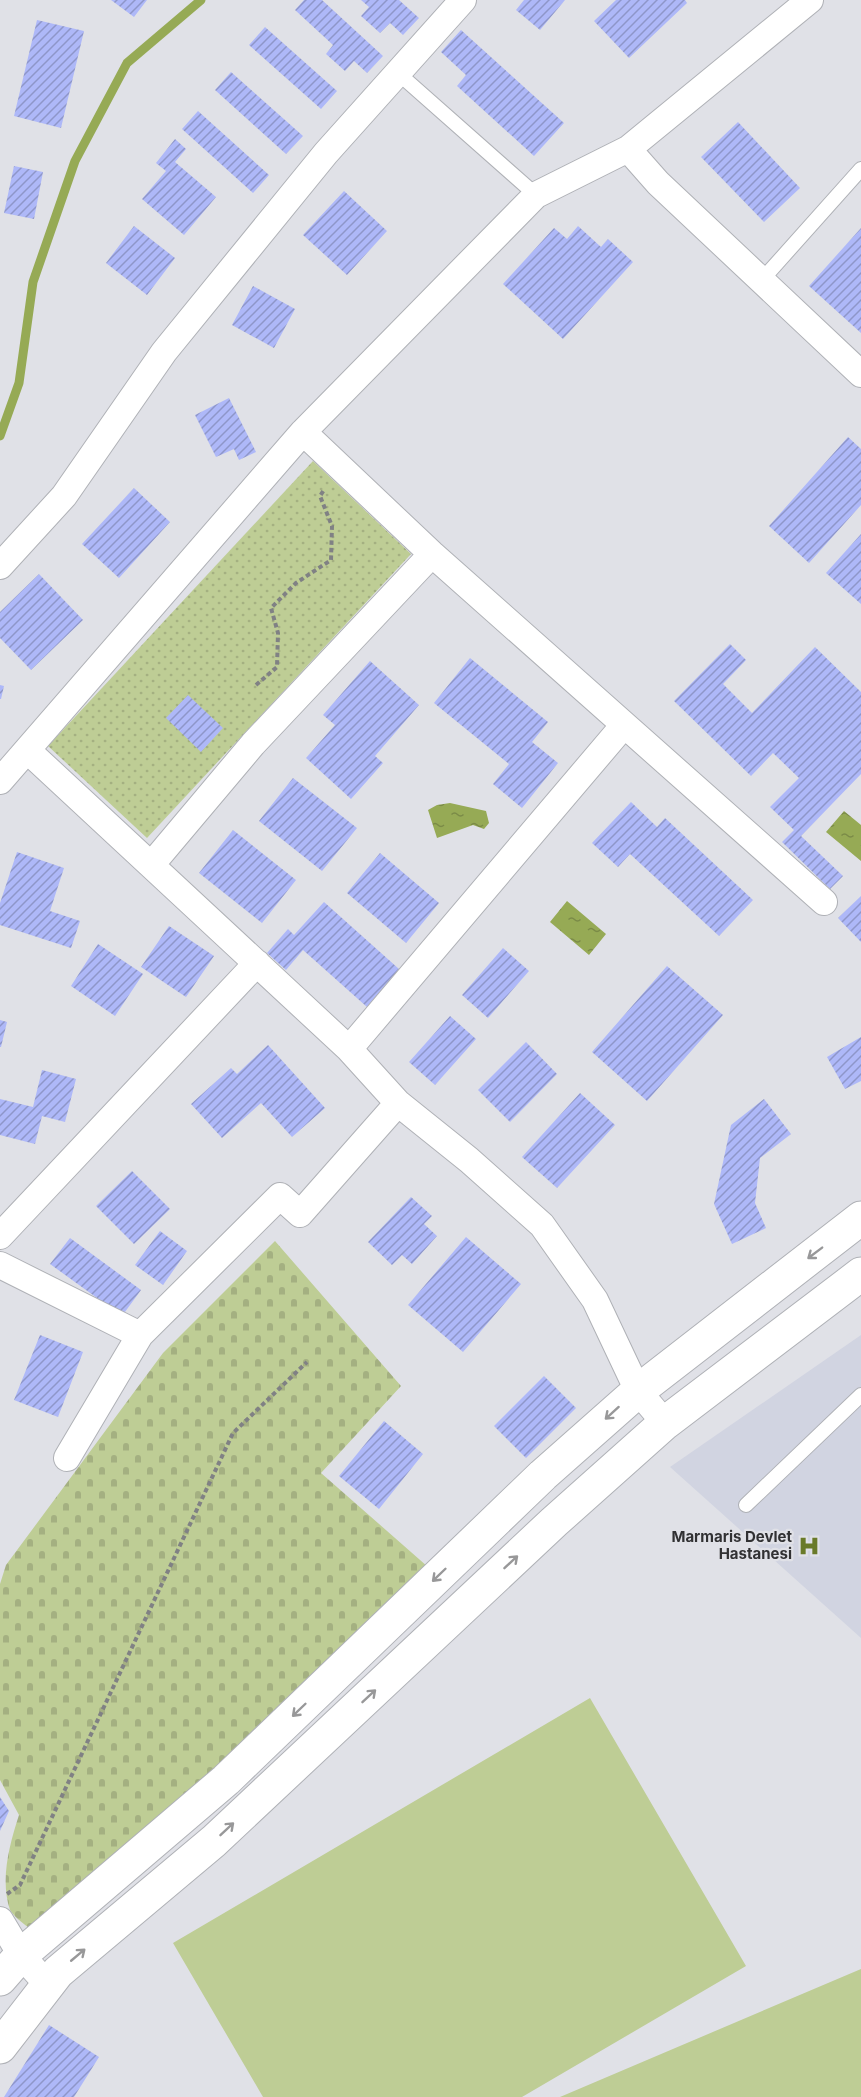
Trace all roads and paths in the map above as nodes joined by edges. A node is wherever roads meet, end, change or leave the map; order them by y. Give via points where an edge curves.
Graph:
1 (463, 0) edge
2 (810, 0) edge
3 (398, 73) junction
4 (628, 149) junction
5 (861, 169) edge
6 (536, 195) junction
7 (761, 281) junction
8 (861, 375) edge
9 (303, 432) junction
10 (339, 466) junction
11 (432, 554) junction
12 (0, 566) edge
13 (256, 685) dead end
14 (624, 725) junction
15 (27, 750) junction
16 (0, 781) edge
17 (152, 864) junction
18 (824, 902) dead end
19 (257, 963) junction
20 (349, 1049) junction
21 (398, 1103) junction
22 (861, 1218) edge
23 (0, 1236) edge
24 (0, 1265) edge
25 (861, 1274) edge
26 (140, 1335) junction
27 (307, 1362) dead end
28 (638, 1391) junction
29 (861, 1395) edge
30 (665, 1423) junction
31 (67, 1458) dead end
32 (746, 1505) dead end
33 (0, 1900) edge
34 (0, 1920) edge
35 (11, 1967) edge
36 (48, 1985) junction
37 (0, 2047) edge

1 - 3 street
2 - 4 street
3 - 6 lane
3 - 12 street via 326,153 171,342 64,496
4 - 6 street
4 - 7 street
5 - 7 lane
6 - 9 street
7 - 8 street
9 - 10 street
9 - 15 street
10 - 11 street
10 - 13 path via 320,496 332,526 331,560 296,583 272,608 278,633 277,667
11 - 14 street
11 - 17 street via 253,744
14 - 18 street
14 - 20 street
15 - 16 street
15 - 17 street
17 - 19 street
19 - 20 street
19 - 23 street
20 - 21 street
21 - 26 street via 300,1214 280,1196
21 - 28 street via 542,1225 594,1300
22 -> 28 street
24 - 26 street
25 - 30 street
26 - 31 street
27 - 33 path via 233,1432 20,1885
28 - 30 street
28 -> 35 street via 543,1475 226,1780
29 - 32 lane
36 -> 30 street via 58,1972 214,1841
34 - 35 street
35 - 36 street
36 - 37 street

